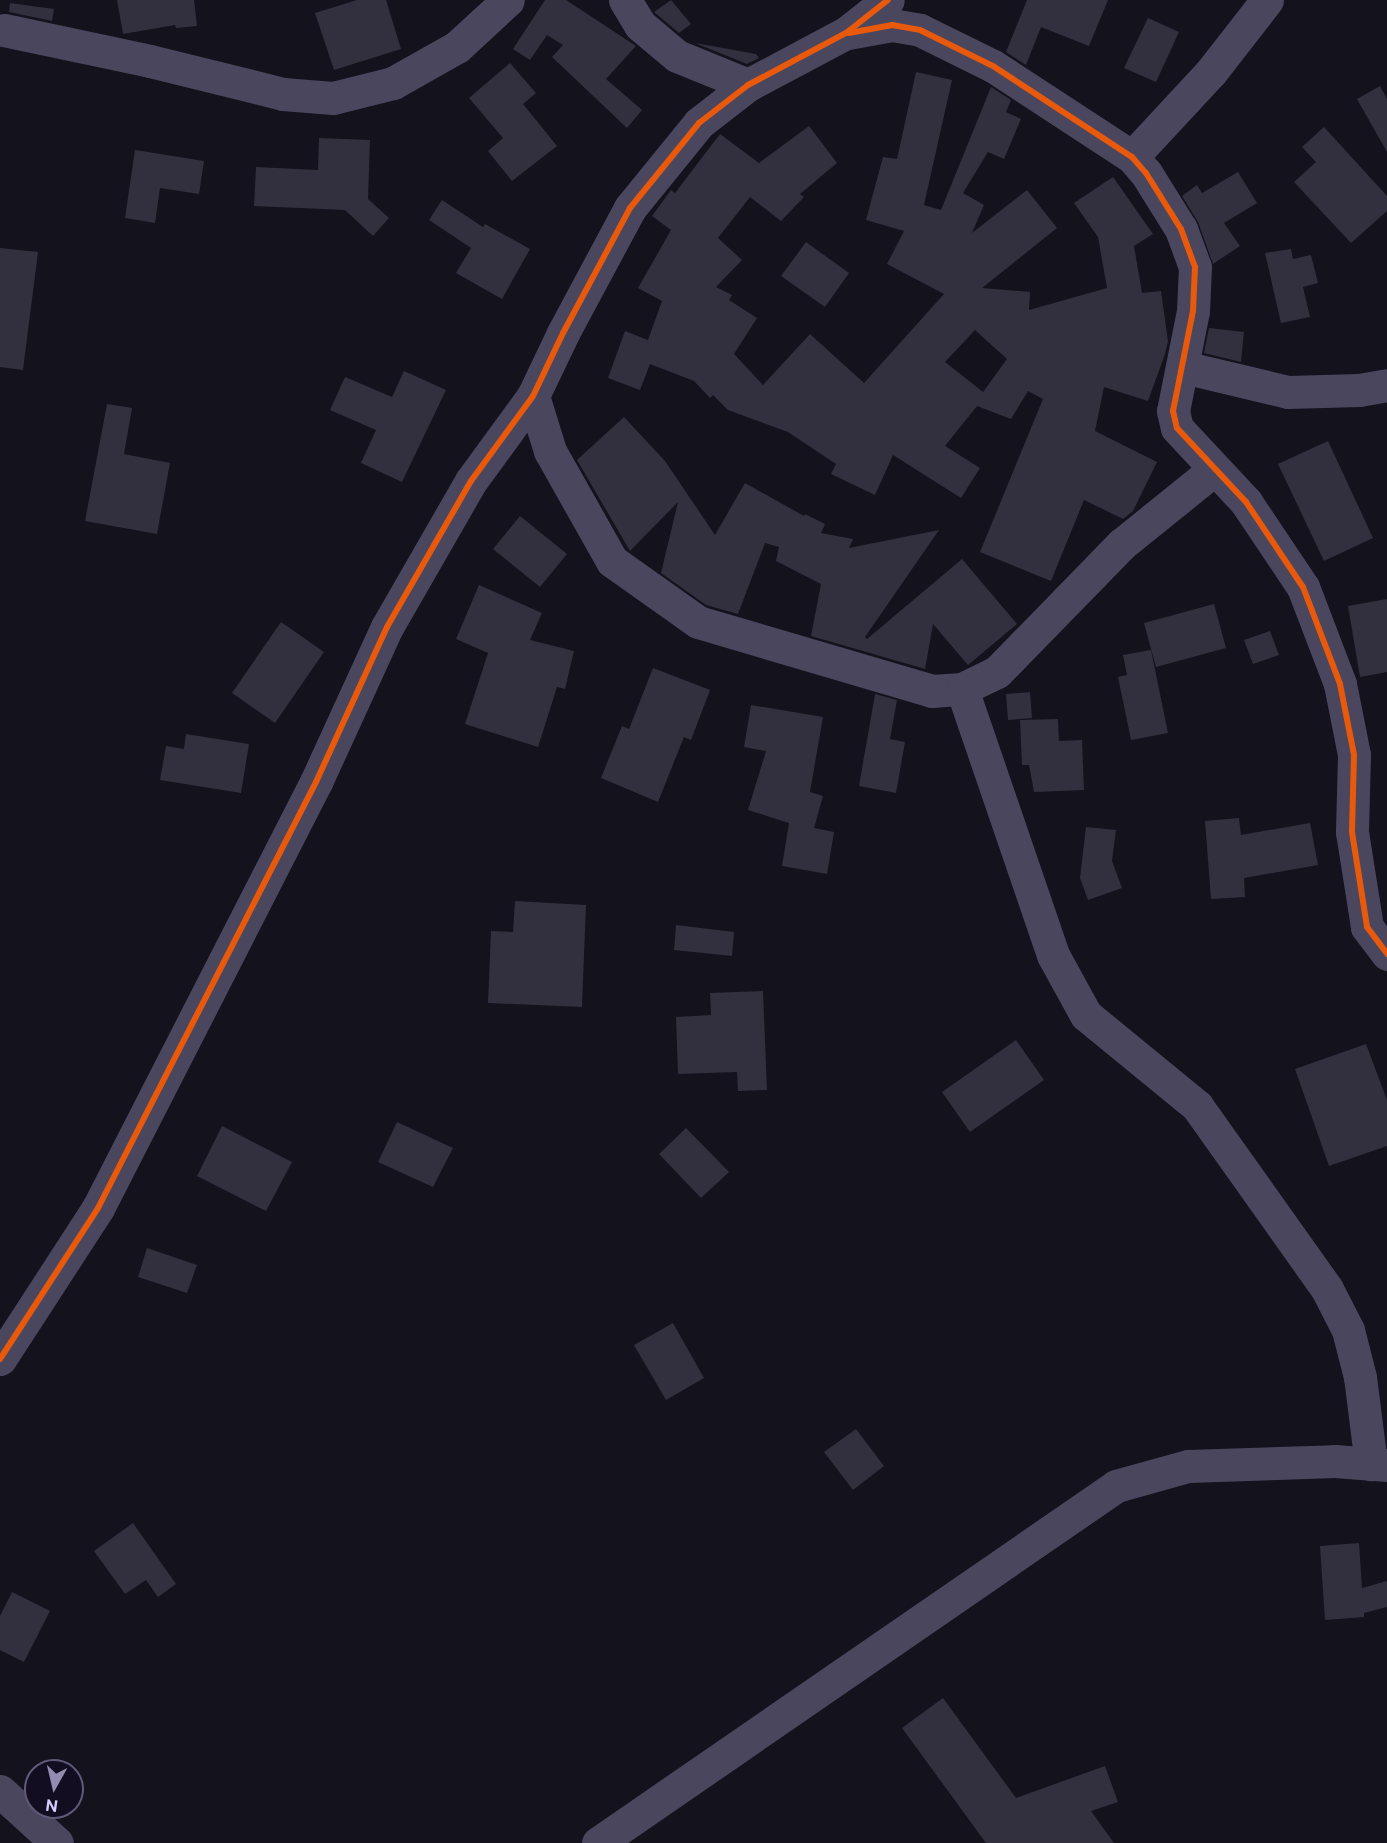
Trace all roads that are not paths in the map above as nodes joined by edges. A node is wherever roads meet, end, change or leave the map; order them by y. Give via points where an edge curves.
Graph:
1 (507, 0) edge
2 (625, 0) edge
3 (888, 0) edge
4 (1267, 0) edge
5 (4, 30) dead end
6 (846, 33) junction
7 (748, 85) junction
8 (1131, 157) junction
9 (1183, 367) junction
10 (1387, 385) edge
11 (533, 396) junction
12 (1215, 469) junction
13 (962, 689) junction
14 (1387, 954) edge
15 (0, 1359) edge
16 (1379, 1465) edge
17 (0, 1791) edge
18 (57, 1843) edge
19 (597, 1843) edge

1 - 5 street via 457,47 393,83 333,98 283,94
2 - 7 street via 640,25 676,56
3 - 6 street
4 - 8 street via 1211,72
6 - 7 street
6 - 8 street via 892,25 920,30 993,66
7 - 11 street via 699,123 630,208
8 - 9 street via 1146,173 1181,229 1194,267 1193,311
9 - 10 street via 1288,393
9 - 12 street via 1173,411 1177,428
11 - 13 street via 550,451 612,561 698,622 932,691
11 - 15 street via 471,481 387,627 316,782 98,1208
12 - 13 street via 1122,544 997,672
12 - 14 street via 1246,502 1303,587 1340,684 1354,755 1352,832 1367,927
13 - 16 street via 1053,955 1086,1015 1197,1106 1327,1289 1348,1330
16 - 19 street via 1335,1461 1188,1466 1116,1486
17 - 18 street

